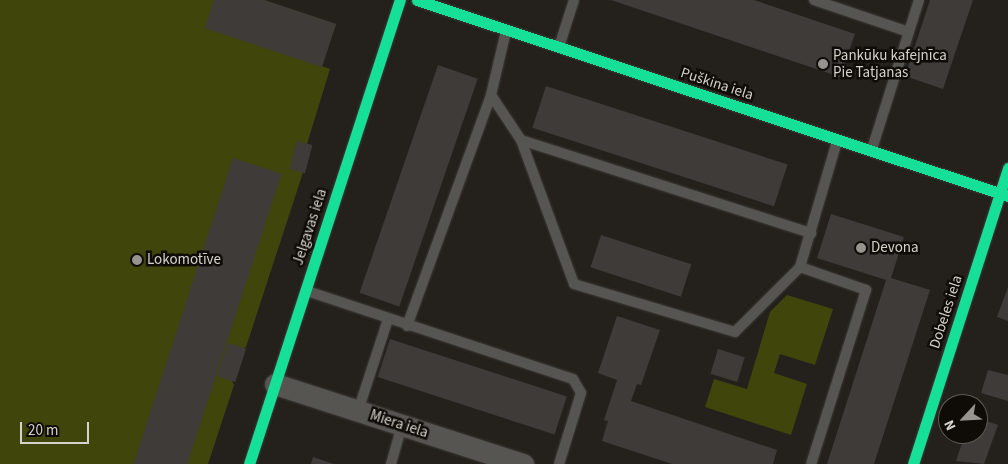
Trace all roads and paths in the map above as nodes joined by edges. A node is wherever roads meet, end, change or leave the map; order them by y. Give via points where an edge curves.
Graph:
1 (400, 0) edge
2 (417, 0) edge
3 (574, 0) edge
4 (814, 0) edge
5 (919, 0) edge
6 (506, 30) junction
7 (909, 32) junction
8 (559, 47) junction
9 (491, 95) junction
10 (521, 140) junction
11 (838, 140) junction
12 (871, 151) junction
13 (1008, 168) edge
14 (1004, 194) edge
15 (811, 233) junction
16 (800, 267) junction
17 (306, 290) junction
18 (388, 319) junction
19 (407, 326) junction
20 (274, 384) junction
21 (358, 411) junction
22 (402, 425) junction
23 (248, 464) edge
24 (391, 464) edge
25 (523, 464) edge
26 (559, 464) edge
27 (811, 464) edge
28 (913, 464) edge

1 - 17 street, Jelgavas iela
2 - 6 street, Puškina iela
3 - 8 lane
4 - 7 lane
5 - 7 lane
6 - 8 street, Puškina iela
6 - 9 lane
7 - 12 lane
8 - 11 street, Puškina iela
9 - 10 lane
9 - 19 lane
10 - 15 lane
10 - 16 lane via 574,284 735,332
11 - 12 street, Puškina iela
11 - 15 lane
12 - 14 street, Puškina iela
13 - 14 street, Dobeles iela
14 - 28 street, Dobeles iela
15 - 16 lane
16 - 27 lane via 866,290
17 - 18 lane
17 - 20 street, Jelgavas iela
18 - 19 lane
18 - 21 lane
19 - 26 lane via 573,379 581,393
20 - 21 street, Miera iela
20 - 23 street, Jelgavas iela
21 - 22 street, Miera iela
22 - 24 lane
22 - 25 street, Miera iela

